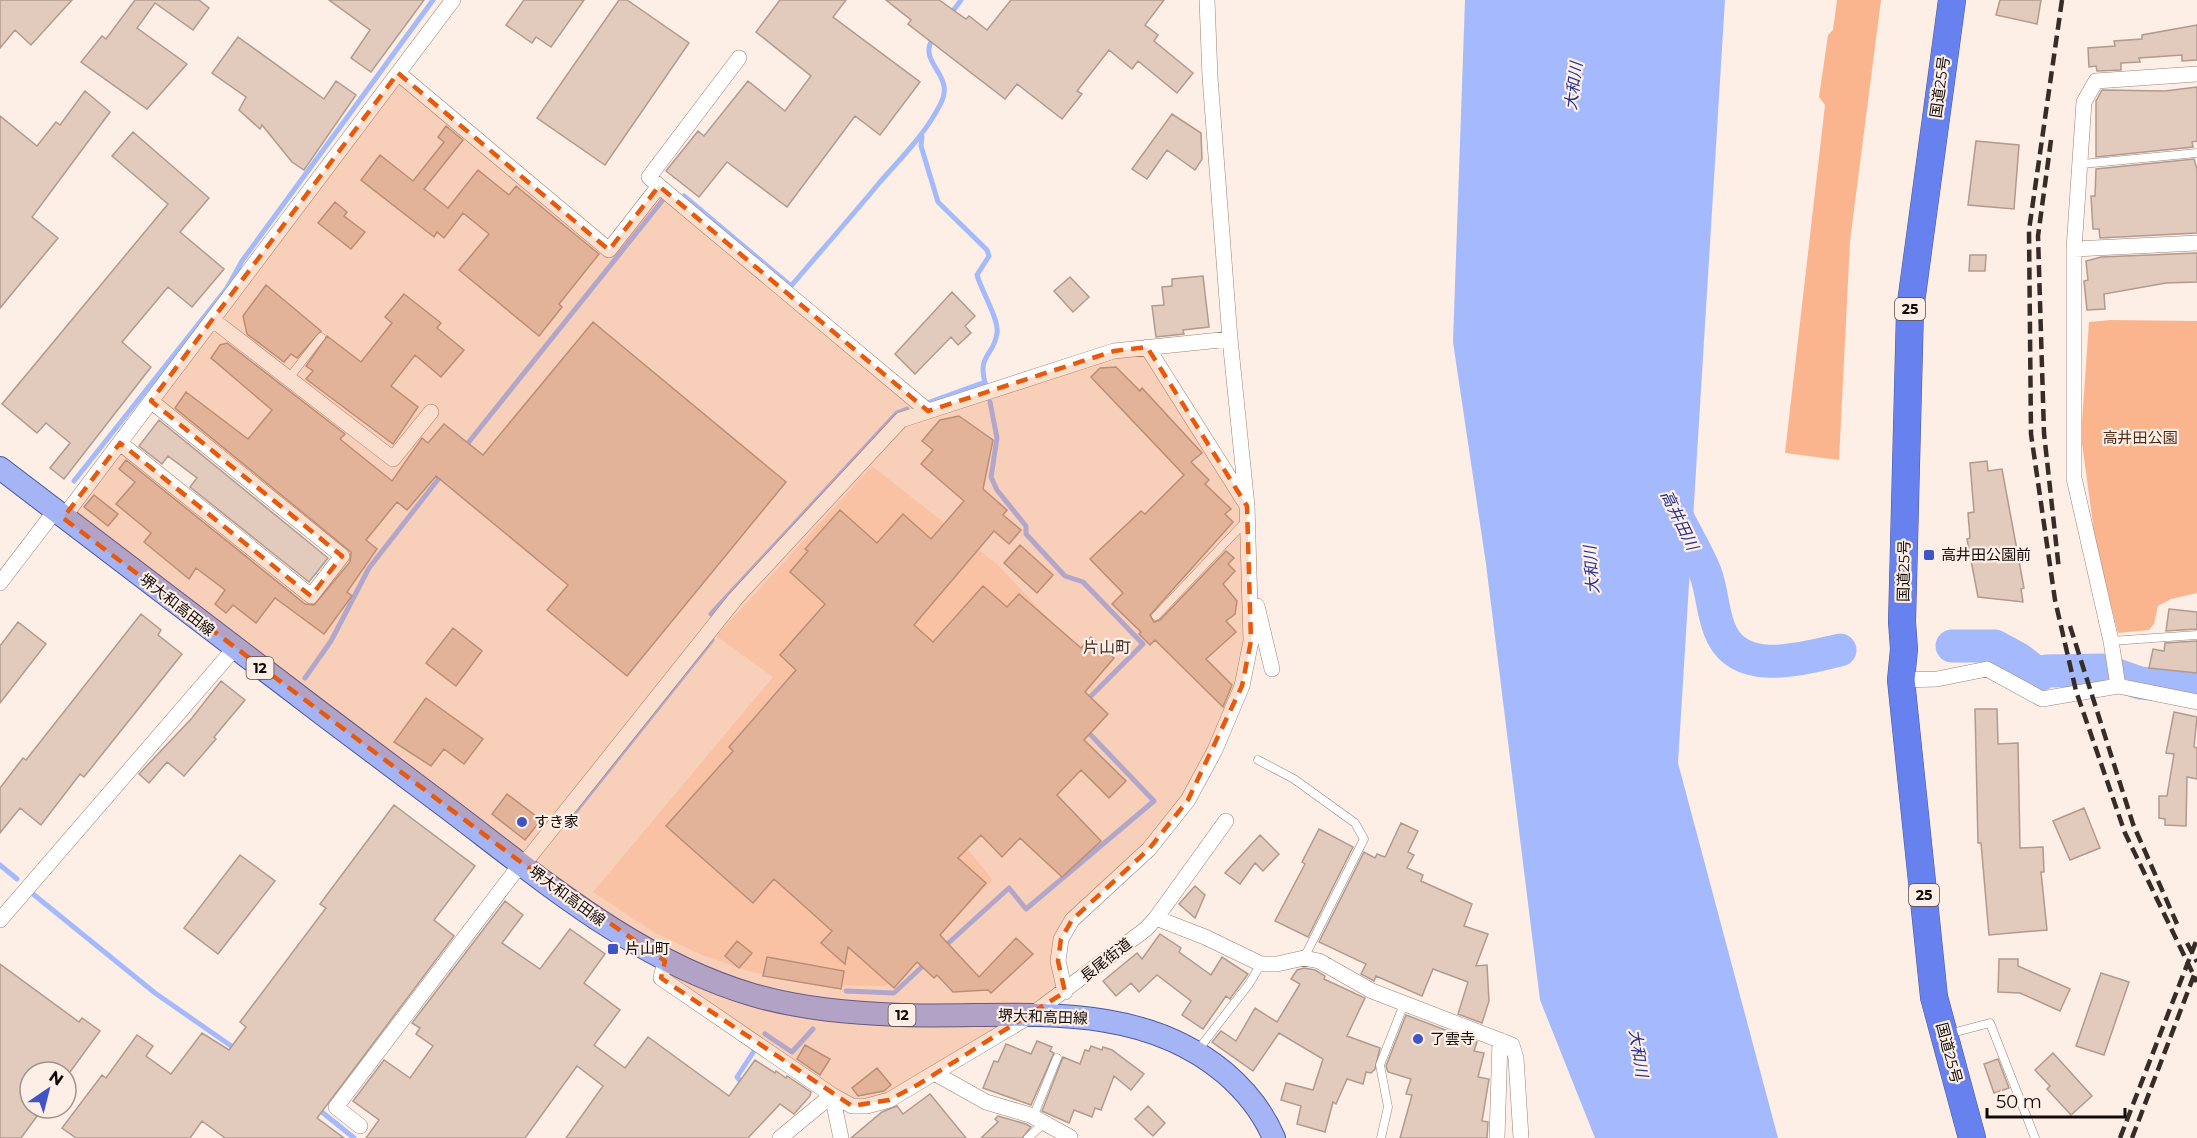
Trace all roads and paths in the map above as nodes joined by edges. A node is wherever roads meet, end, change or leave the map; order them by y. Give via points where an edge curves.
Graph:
1 (453, 0) edge
2 (1207, 0) edge
3 (1952, 0) edge
4 (739, 58) dead end
5 (399, 73) junction
6 (2197, 74) edge
7 (2197, 153) edge
8 (2082, 164) junction
9 (659, 186) junction
10 (2197, 243) edge
11 (2074, 249) junction
12 (213, 320) junction
13 (321, 337) dead end
14 (1230, 339) junction
15 (1147, 347) junction
16 (289, 378) junction
17 (151, 401) junction
18 (928, 411) junction
19 (431, 412) dead end
20 (120, 443) junction
21 (0, 468) edge
22 (1248, 513) junction
23 (59, 514) junction
24 (1251, 580) junction
25 (0, 583) edge
26 (1156, 616) dead end
27 (2197, 635) edge
28 (2111, 642) junction
29 (234, 649) junction
30 (1272, 669) dead end
31 (1901, 680) junction
32 (2118, 685) junction
33 (2197, 702) edge
34 (1258, 760) dead end
35 (1227, 821) dead end
36 (522, 863) junction
37 (1156, 918) junction
38 (0, 920) edge
39 (1304, 958) junction
40 (666, 961) junction
41 (1261, 964) junction
42 (1065, 992) junction
43 (1404, 1004) junction
44 (1030, 1016) junction
45 (1944, 1035) junction
46 (1500, 1040) junction
47 (1197, 1052) junction
48 (1057, 1058) dead end
49 (936, 1074) junction
50 (832, 1095) junction
51 (1038, 1120) junction
52 (360, 1126) dead end
53 (1065, 1136) edge
54 (780, 1138) edge
55 (830, 1138) edge
56 (841, 1138) edge
57 (1028, 1138) edge
58 (1274, 1138) edge
59 (1381, 1138) edge
60 (1497, 1138) edge
61 (1521, 1138) edge
62 (1972, 1138) edge
63 (2036, 1138) edge

1 - 5 street
2 - 14 street
3 - 31 highway, 国道25号 / 25 via 1910,310
4 - 9 street via 649,177
5 - 9 street via 609,250
5 - 12 street
6 - 8 street via 2096,81 2084,102
7 - 8 lane
8 - 11 street
9 - 18 street
10 - 11 street
11 - 28 street via 2074,478
12 - 16 street
12 - 17 street
13 - 16 lane
14 - 15 street
14 - 22 street
15 - 18 street via 1114,351
15 - 22 street
16 - 19 street via 393,459
17 - 20 street
17 - 20 street via 342,556 311,596
18 - 36 street via 901,420 736,598
20 - 23 street
21 - 23 main road, 堺大和高田線 / 12
22 - 24 street
22 - 26 lane
23 - 25 street
23 - 29 main road, 堺大和高田線 / 12
24 - 30 street
24 - 42 street via 1251,641 1242,686 1215,750 1169,826 1072,920 1061,939 1058,961
27 - 28 lane
28 - 32 street
29 - 36 main road, 堺大和高田線 / 12
29 - 38 street
31 - 32 street via 1937,679 1987,669 2042,699
31 - 45 highway, 国道25号 / 25 via 1934,997
32 - 33 street
34 - 39 lane via 1294,779 1355,823 1364,839
35 - 37 street, 長尾街道
36 - 40 main road, 堺大和高田線 / 12 via 626,939
36 - 52 street via 336,1107
37 - 41 street
37 - 42 street, 長尾街道
39 - 41 street
39 - 43 street via 1319,961 1372,992
40 - 44 main road, 堺大和高田線 / 12 via 717,983 797,1005 902,1015
40 - 50 street, 長尾街道 via 661,978
41 - 47 lane
42 - 44 street, 長尾街道
43 - 46 street
43 - 59 lane via 1380,1065 1388,1107
44 - 47 main road, 堺大和高田線 / 12 via 1118,1021 1156,1031
44 - 49 street, 長尾街道
45 - 62 highway, 国道25号 / 25
45 - 63 lane via 1990,1023
46 - 60 street
46 - 61 street via 1512,1046 1516,1058
47 - 58 main road, 堺大和高田線 / 12 via 1243,1089 1267,1121
48 - 51 lane
49 - 50 street, 長尾街道 via 889,1100 867,1106 852,1106
49 - 51 street via 986,1102
50 - 54 street
50 - 55 street
50 - 56 street
51 - 53 street
51 - 57 lane

